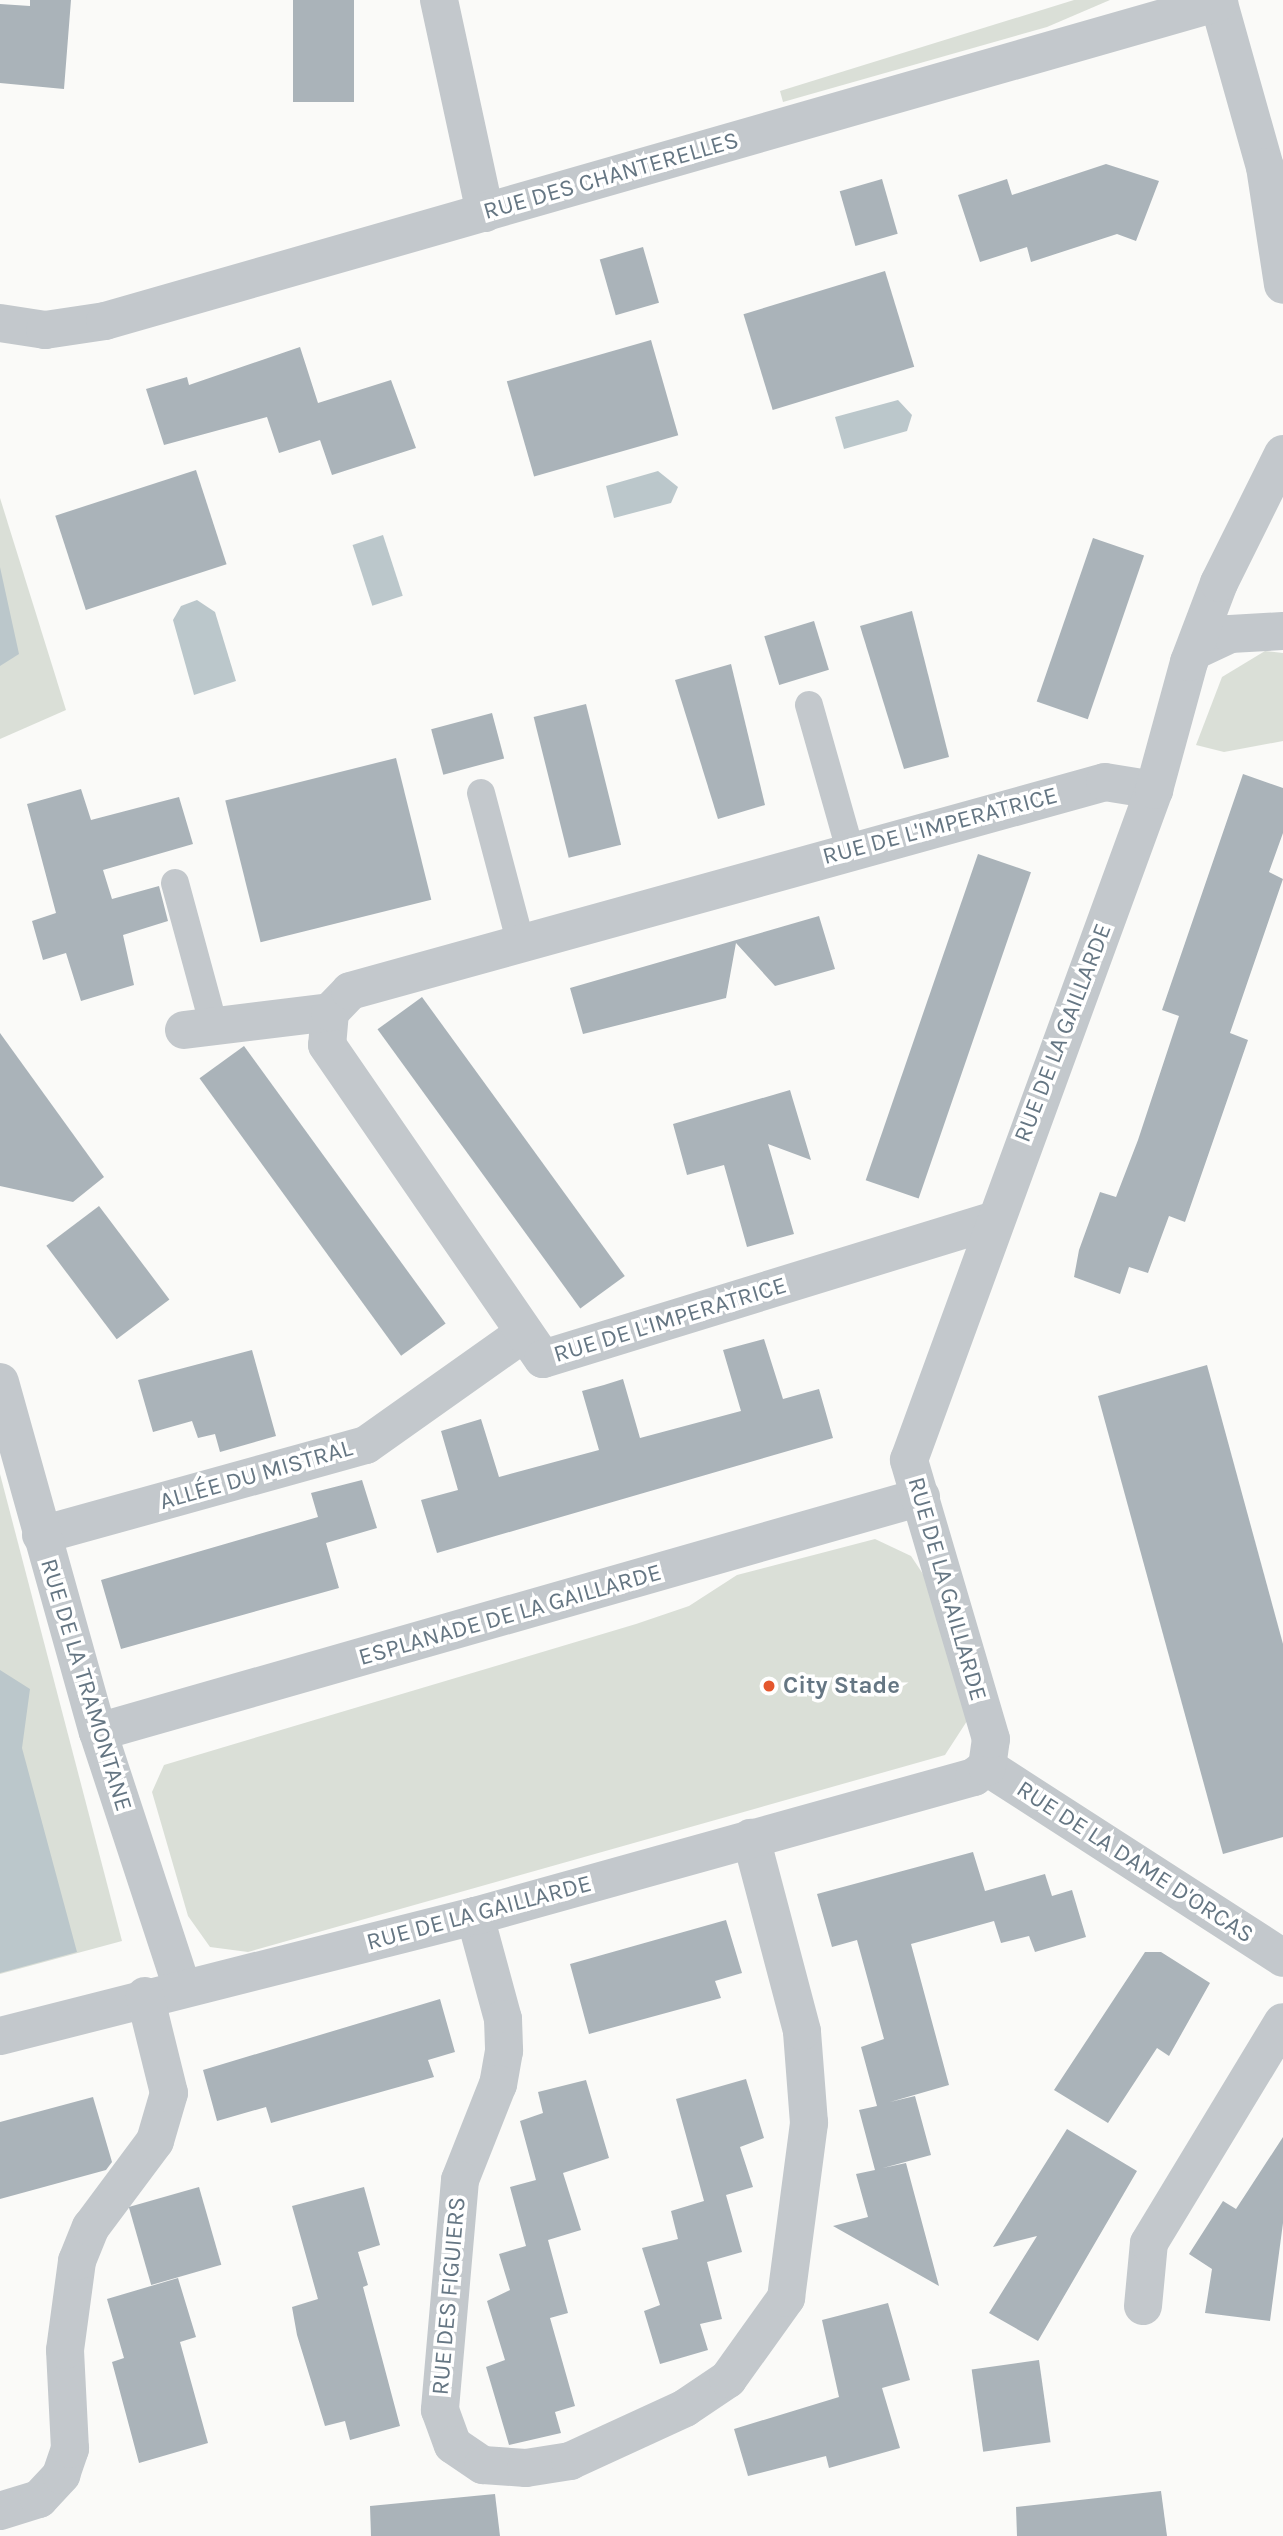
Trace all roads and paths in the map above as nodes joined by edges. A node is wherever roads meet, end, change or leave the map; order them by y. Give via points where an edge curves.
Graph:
1 (439, 0) edge
2 (1218, 1) edge
3 (485, 213) junction
4 (1283, 285) edge
5 (0, 323) edge
6 (1283, 454) edge
7 (1283, 631) edge
8 (1194, 651) junction
9 (809, 705) dead end
10 (1154, 790) junction
11 (481, 793) dead end
12 (850, 850) junction
13 (175, 883) dead end
14 (520, 941) junction
15 (330, 1012) junction
16 (198, 1026) joint
17 (992, 1221) junction
18 (524, 1333) junction
19 (0, 1382) edge
20 (921, 1497) junction
21 (41, 1535) junction
22 (98, 1732) junction
23 (987, 1767) junction
24 (751, 1838) junction
25 (475, 1916) junction
26 (1283, 1958) edge
27 (181, 1985) junction
28 (145, 1996) junction
29 (1283, 2022) edge
30 (0, 2036) edge
31 (1143, 2306) dead end
32 (0, 2511) edge

1 - 3 street
2 - 3 street, RUE DES CHANTERELLES
2 - 4 street via 1265,167
3 - 5 street, RUE DES CHANTERELLES via 105,321 45,330
6 - 8 street, RUE DE LA GAILLARDE
7 - 8 street via 1230,634
8 - 10 street, RUE DE LA GAILLARDE
9 - 12 lane
10 - 12 street, RUE DE L'IMPERATRICE via 1105,782
10 - 17 street, RUE DE LA GAILLARDE
11 - 14 lane
12 - 14 street, RUE DE L'IMPERATRICE
13 - 16 lane
14 - 15 street, RUE DE L'IMPERATRICE via 350,991
15 - 16 street
15 - 18 street, RUE DE L'IMPERATRICE via 327,1045
17 - 18 street, RUE DE L'IMPERATRICE via 543,1359
17 - 20 street, RUE DE LA GAILLARDE via 909,1460
18 - 21 street, ALLÉE DU MISTRAL via 366,1445
19 - 21 street, RUE DE LA TRAMONTANE
20 - 22 street, ESPLANADE DE LA GAILLARDE
20 - 23 street, RUE DE LA GAILLARDE via 991,1739
21 - 22 street, RUE DE LA TRAMONTANE
22 - 27 street, RUE DE LA TRAMONTANE
23 - 24 street, RUE DE LA GAILLARDE via 974,1777
23 - 26 street, RUE DE LA DAME D'ORCAS
24 - 25 street, RUE DE LA GAILLARDE
24 - 25 street, RUE DES FIGUIERS via 803,2031 810,2123 786,2298 728,2379 685,2409 570,2461 526,2468 483,2465 453,2445 440,2410 453,2219 504,2051 503,2019
25 - 27 street, RUE DE LA GAILLARDE
27 - 28 street, RUE DE LA GAILLARDE
28 - 30 street, RUE DE LA GAILLARDE
28 - 32 street via 169,2093 149,2152 91,2227 77,2262 65,2350 70,2449 61,2475 40,2499
29 - 31 street via 1149,2243

